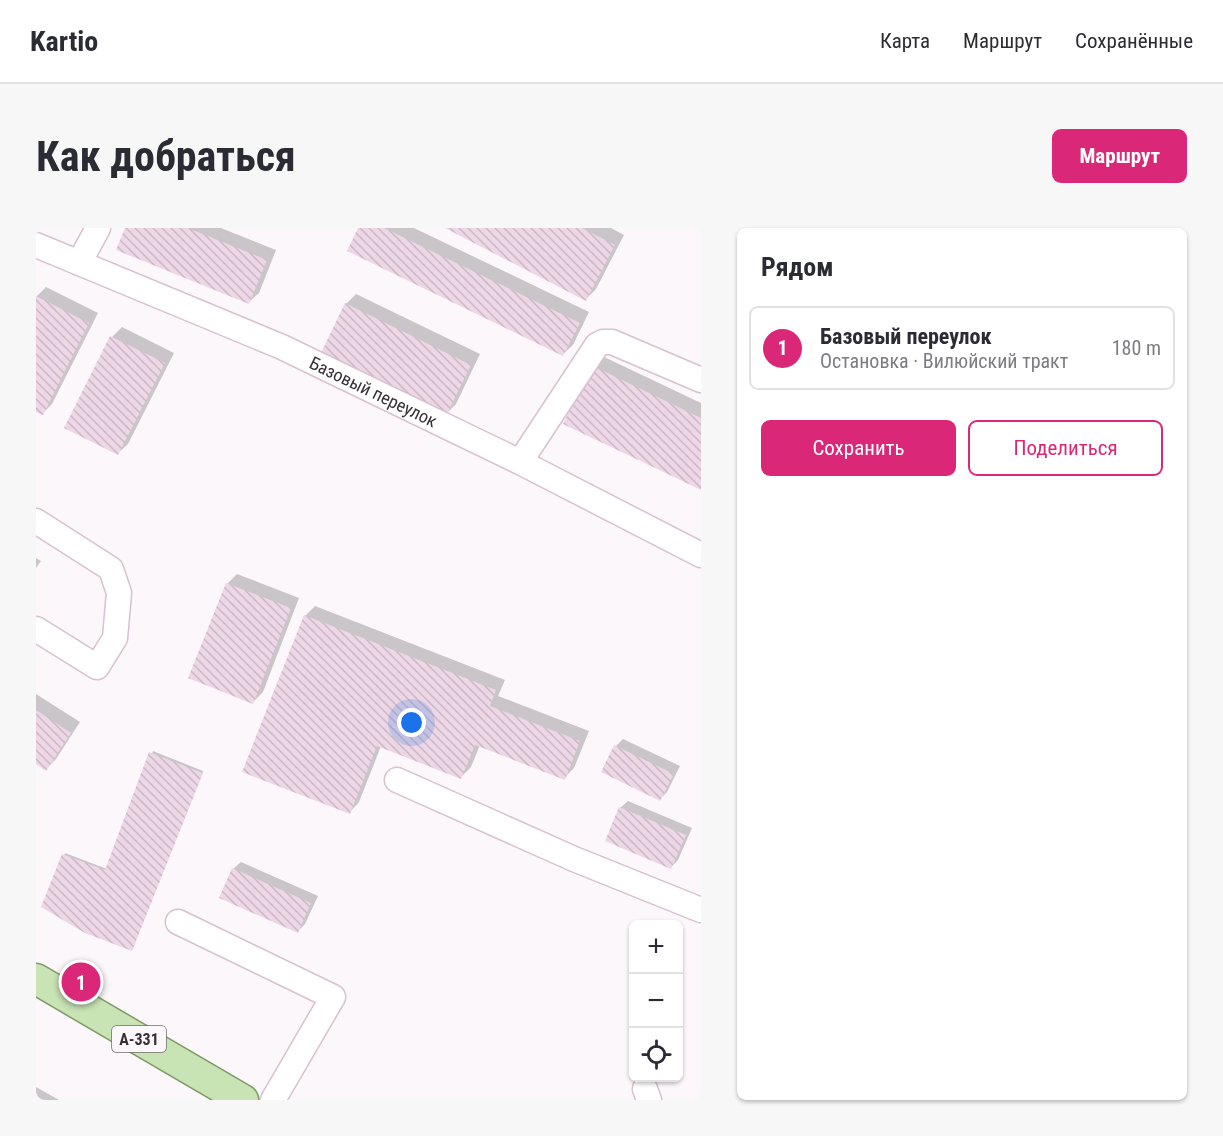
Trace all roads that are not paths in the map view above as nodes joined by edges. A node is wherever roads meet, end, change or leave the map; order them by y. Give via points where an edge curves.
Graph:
1 (98, 228) edge
2 (36, 245) edge
3 (79, 263) junction
4 (701, 380) edge
5 (520, 462) junction
6 (36, 521) edge
7 (701, 555) edge
8 (36, 629) edge
9 (397, 780) dead end
10 (701, 910) edge
11 (178, 922) dead end
12 (36, 979) edge
13 (243, 1100) edge
14 (273, 1100) edge

1 - 3 street
2 - 3 street, Базовый переулок
3 - 5 street, Базовый переулок via 282,347
4 - 5 street via 612,342 603,342 597,345
5 - 7 street, Базовый переулок
6 - 8 street via 111,569 119,593 115,638 97,667
9 - 10 street via 574,859
11 - 14 street via 333,997
12 - 13 main road, А-331

